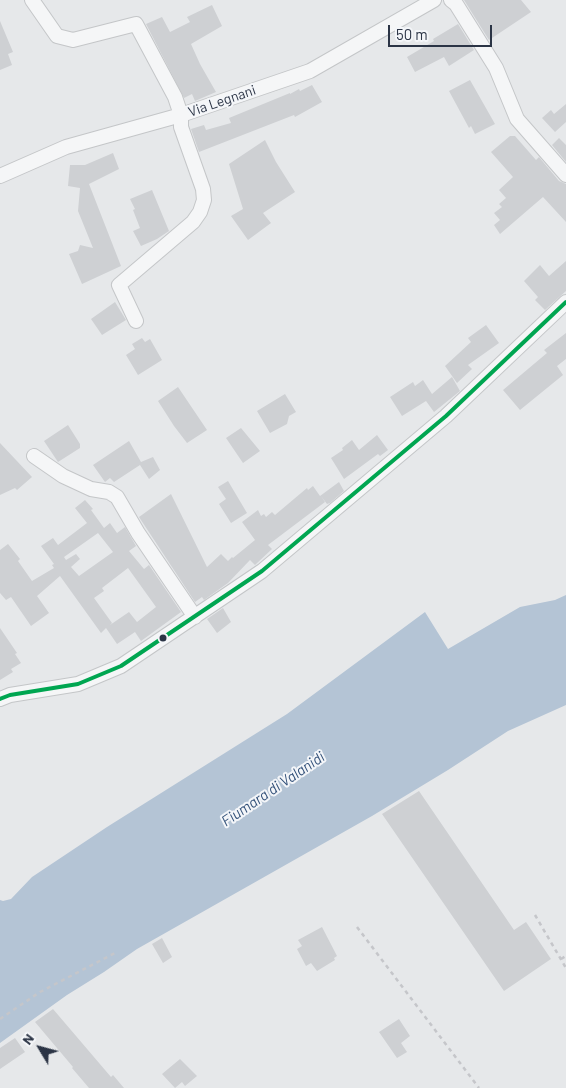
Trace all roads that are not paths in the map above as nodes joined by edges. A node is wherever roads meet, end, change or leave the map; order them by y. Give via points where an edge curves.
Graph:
1 (32, 0) edge
2 (434, 0) edge
3 (451, 0) edge
4 (181, 115) junction
5 (566, 175) edge
6 (0, 176) edge
7 (566, 302) edge
8 (136, 321) dead end
9 (34, 456) dead end
10 (195, 616) junction
11 (0, 699) edge

1 - 4 street via 57,36 73,40 136,24 167,79
2 - 4 street, Via Legnani via 310,71
3 - 5 street via 496,68 516,119
4 - 6 street, Via Legnani via 66,147
4 - 8 street via 181,127 204,200 193,222 119,285
7 - 10 street via 431,428 262,571
9 - 10 street via 63,476 117,497
10 - 11 street via 121,666 78,684

